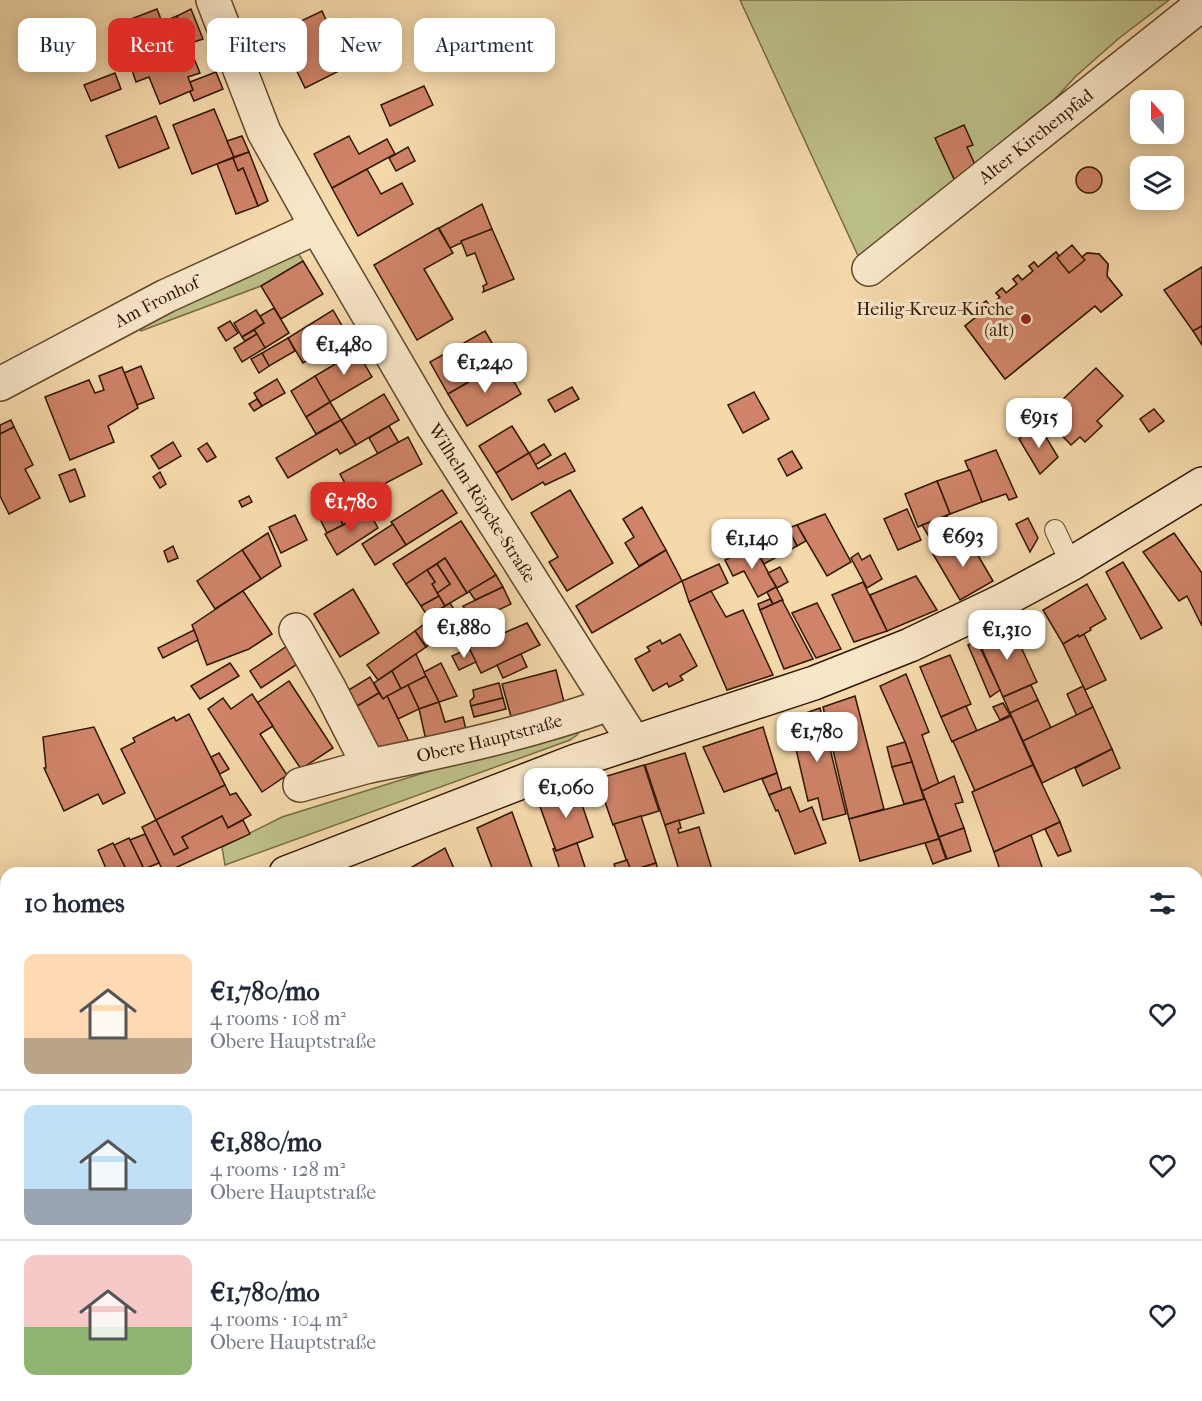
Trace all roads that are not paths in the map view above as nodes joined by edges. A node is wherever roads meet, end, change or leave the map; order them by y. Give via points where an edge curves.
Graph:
1 (213, 0) edge
2 (1202, 4) edge
3 (317, 227) junction
4 (869, 269) dead end
5 (0, 384) edge
6 (1202, 484) edge
7 (1055, 530) dead end
8 (1071, 564) junction
9 (296, 630) dead end
10 (609, 704) junction
11 (634, 742) junction
12 (369, 766) junction
13 (300, 785) dead end
14 (302, 867) edge

1 - 3 street, Wilhelm-Röpcke-Straße via 264,132
2 - 4 street, Alter Kirchenpfad
3 - 5 street, Am Fronhof via 166,296
3 - 10 street, Wilhelm-Röpcke-Straße via 432,424
6 - 8 street
7 - 8 lane
8 - 11 street via 910,645 814,683
9 - 12 street
10 - 11 street, Wilhelm-Röpcke-Straße
10 - 12 street, Obere Hauptstraße via 429,754
11 - 14 street
12 - 13 street, Obere Hauptstraße

